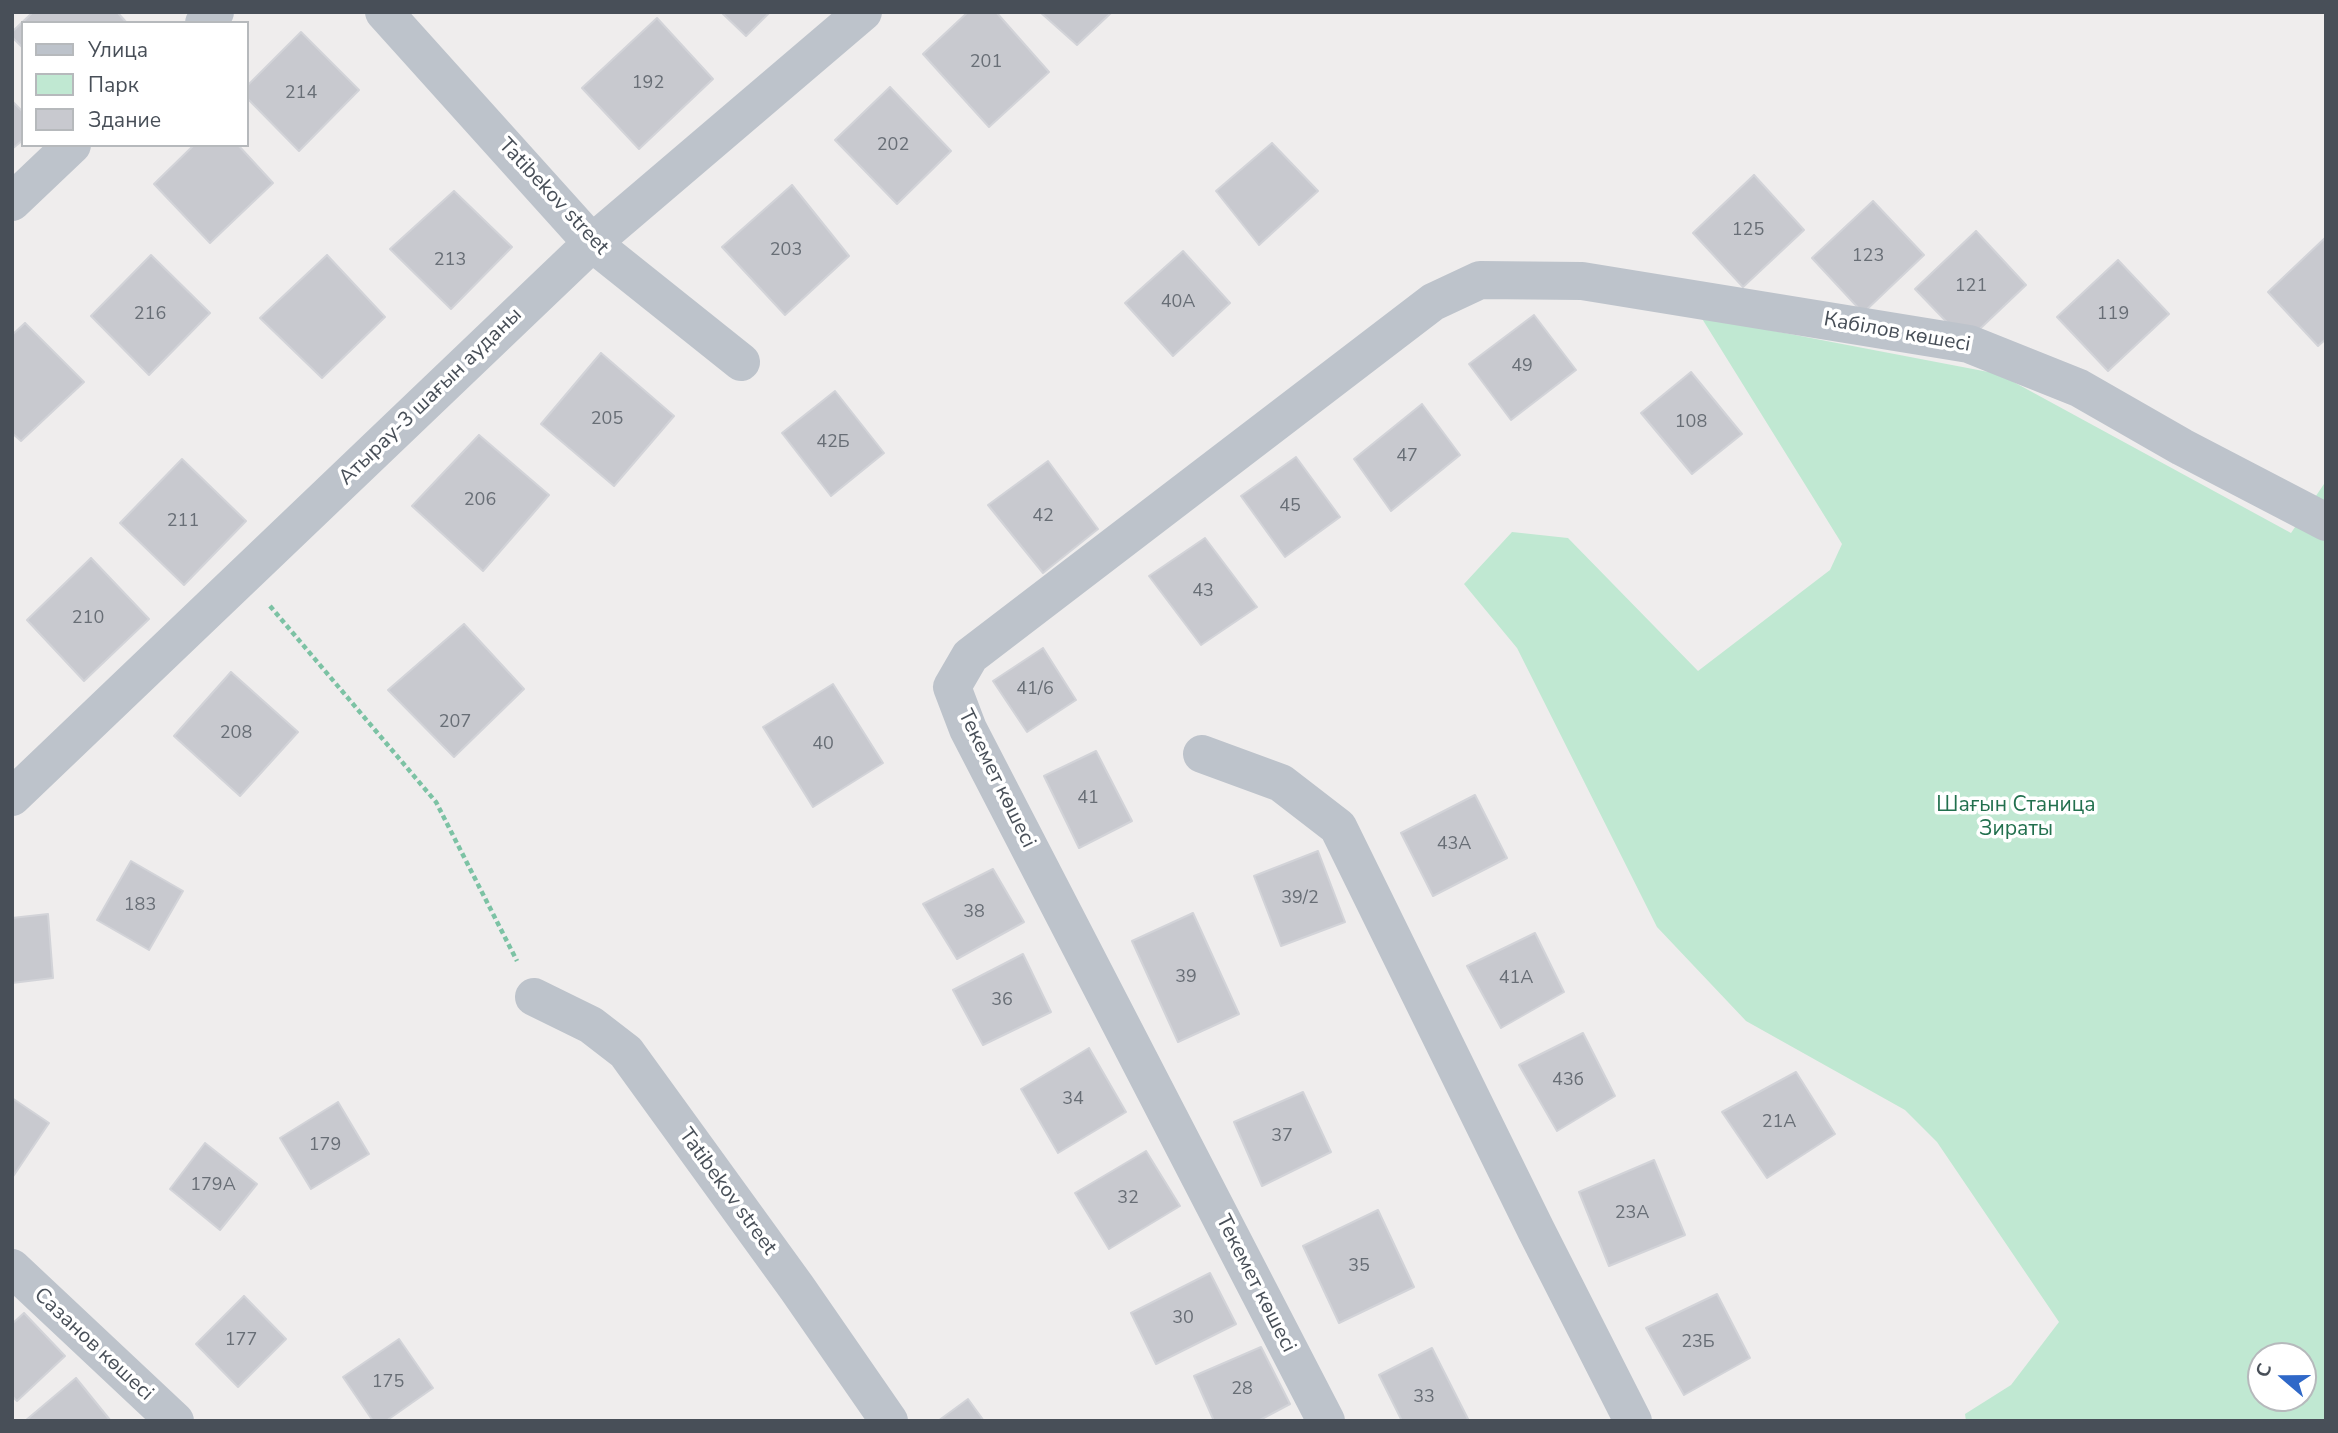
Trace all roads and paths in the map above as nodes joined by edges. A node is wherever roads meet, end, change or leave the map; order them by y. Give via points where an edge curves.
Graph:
1 (384, 12) edge
2 (863, 12) edge
3 (70, 147) edge
4 (12, 202) edge
5 (592, 243) junction
6 (1433, 302) joint
7 (741, 362) dead end
8 (2326, 522) edge
9 (244, 576) junction
10 (1202, 754) dead end
11 (12, 797) edge
12 (534, 997) joint
13 (12, 1268) edge
14 (175, 1421) edge
15 (889, 1421) edge
16 (1326, 1421) edge
17 (1633, 1421) edge

1 - 5 street, Tatibekov street
2 - 5 street, Атырау-3 шағын ауданы
3 - 4 street
5 - 7 street, Tatibekov street
5 - 9 street, Атырау-3 шағын ауданы
6 - 8 street, Кабілов көшесі via 1480,280 1582,281 1969,344 2079,388
6 - 16 street, Текемет көшесі via 970,656 952,687 968,729
9 - 11 street, Атырау-3 шағын ауданы
9 - 12 path via 436,802
10 - 17 street via 1281,783 1338,827
12 - 15 street, Tatibekov street via 591,1025 626,1052
13 - 14 street, Сазанов көшесі

